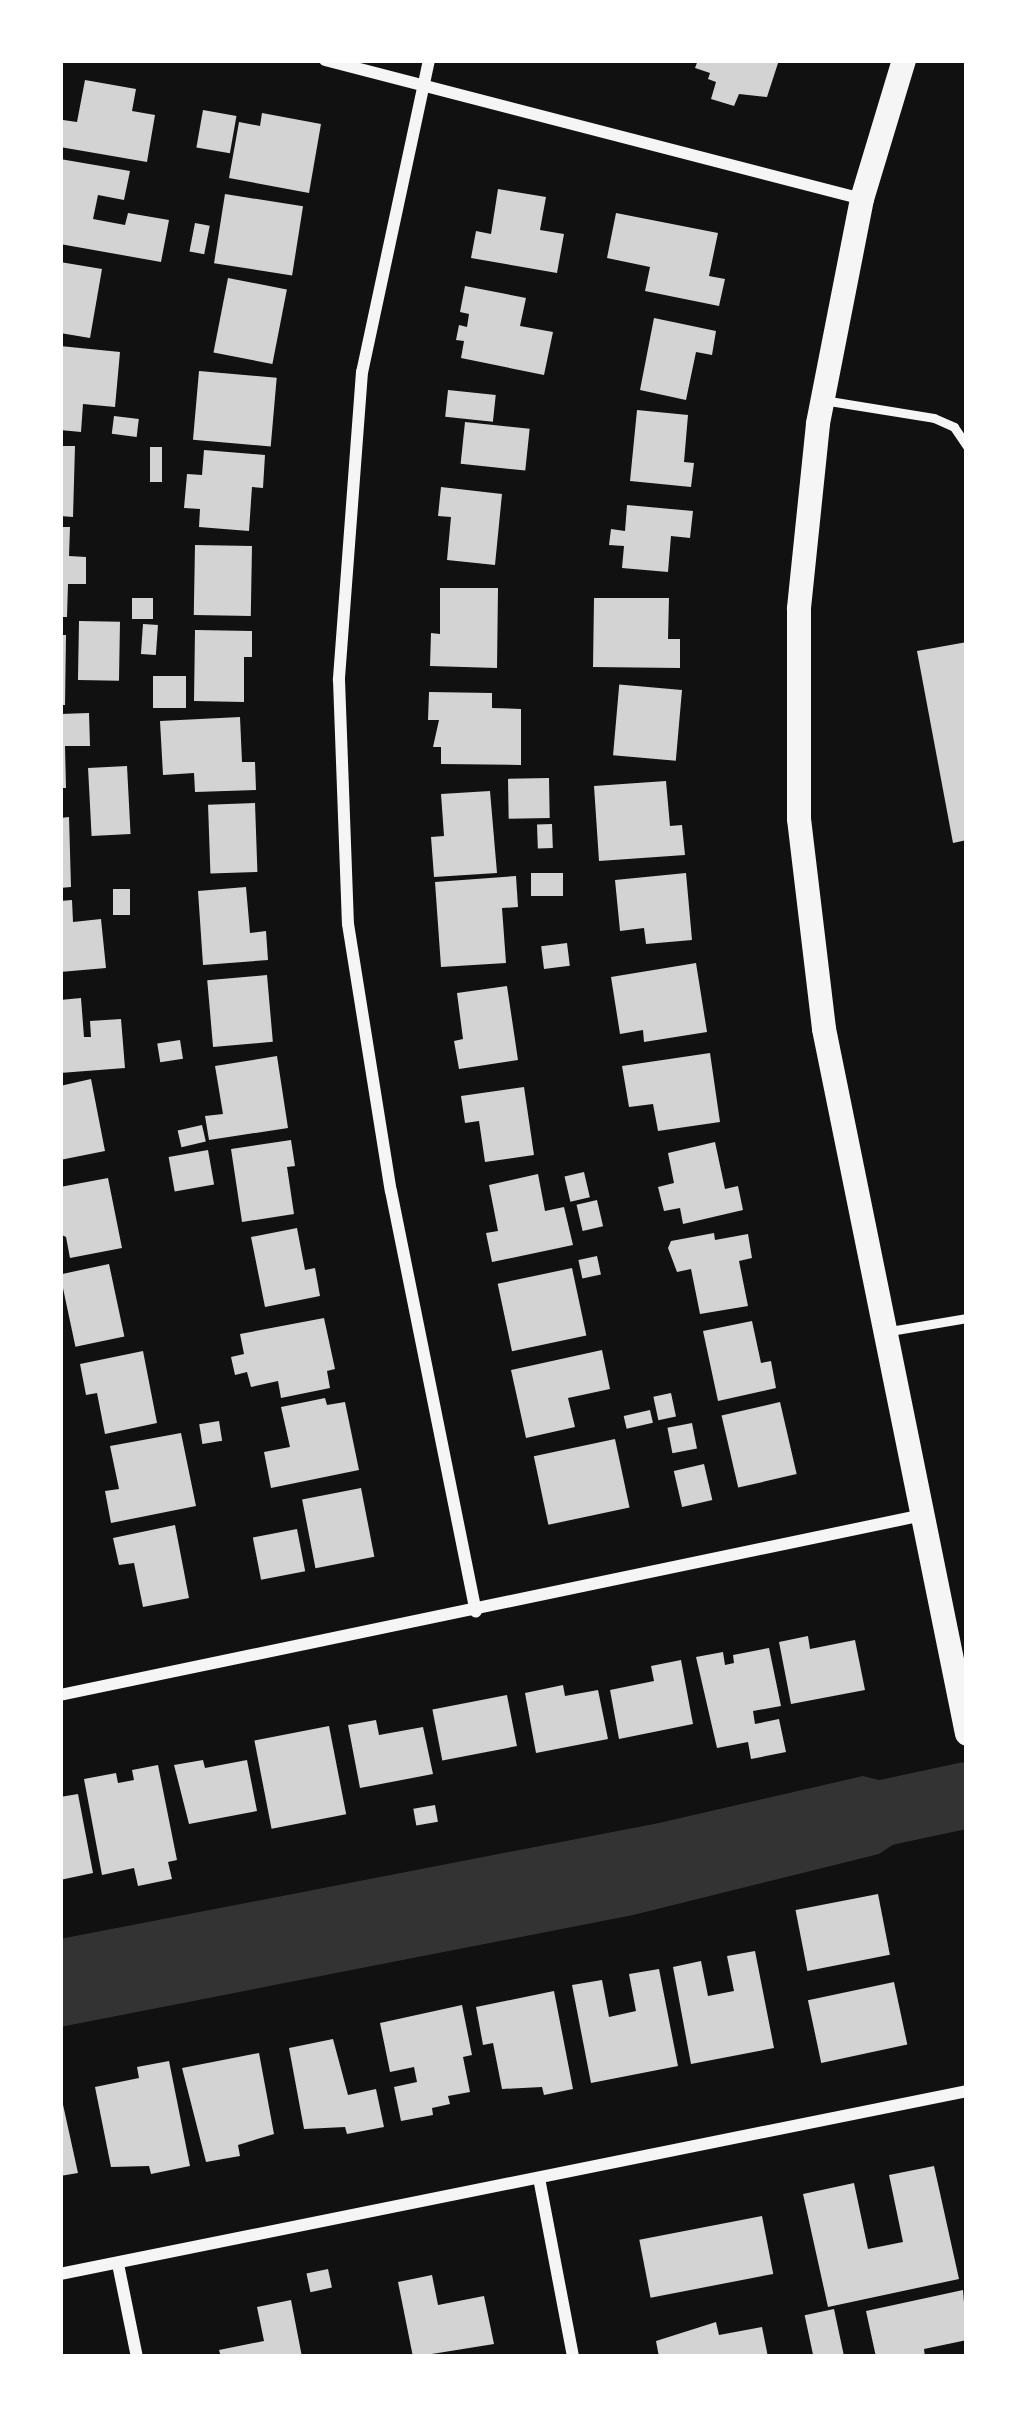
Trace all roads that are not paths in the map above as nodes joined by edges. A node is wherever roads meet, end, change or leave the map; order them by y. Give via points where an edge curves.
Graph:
1 (325, 60) edge
2 (428, 60) edge
3 (904, 60) edge
4 (420, 85) junction
5 (862, 199) junction
6 (821, 399) junction
7 (967, 446) edge
8 (967, 1318) edge
9 (886, 1332) junction
10 (924, 1515) junction
11 (476, 1612) junction
12 (60, 1695) edge
13 (964, 1700) edge
14 (967, 1735) edge
15 (967, 2091) edge
16 (539, 2178) junction
17 (118, 2264) junction
18 (60, 2274) edge
19 (137, 2357) edge
20 (573, 2357) edge

1 - 4 street
2 - 4 street
3 - 5 main road
4 - 5 street
4 - 11 street via 362,372 339,680 348,924 391,1191
5 - 6 main road
6 - 7 lane via 934,418 954,427
6 - 9 main road via 799,609 799,819 824,1029
8 - 9 lane
9 - 10 main road
10 - 11 street
10 - 13 main road
11 - 12 street
13 - 14 main road
15 - 16 street
16 - 17 street
16 - 20 street
17 - 18 street
17 - 19 street

